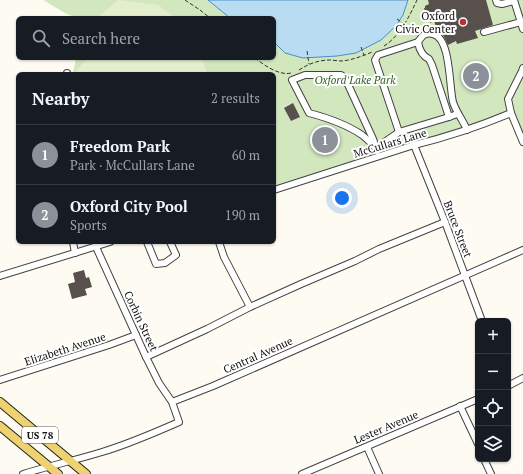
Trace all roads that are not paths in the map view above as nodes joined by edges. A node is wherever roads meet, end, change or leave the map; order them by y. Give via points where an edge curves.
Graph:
1 (496, 0) edge
2 (514, 0) edge
3 (521, 22) junction
4 (523, 29) edge
5 (484, 32) dead end
6 (418, 42) junction
7 (523, 68) edge
8 (511, 113) junction
9 (458, 114) junction
10 (449, 116) junction
11 (466, 130) junction
12 (399, 132) junction
13 (523, 142) edge
14 (414, 145) junction
15 (376, 148) junction
16 (379, 157) junction
17 (276, 189) edge
18 (445, 222) junction
19 (73, 244) edge
20 (103, 244) edge
21 (148, 244) edge
22 (171, 244) edge
23 (219, 244) edge
24 (96, 246) junction
25 (523, 250) edge
26 (75, 253) junction
27 (465, 275) junction
28 (0, 276) edge
29 (250, 307) junction
30 (481, 318) edge
31 (136, 335) junction
32 (146, 356) junction
33 (523, 378) edge
34 (0, 380) edge
35 (511, 384) edge
36 (475, 400) edge
37 (0, 402) edge
38 (172, 402) junction
39 (460, 406) junction
40 (0, 426) edge
41 (475, 438) edge
42 (367, 447) junction
43 (71, 461) junction
44 (485, 462) edge
45 (49, 466) junction
46 (23, 474) edge
47 (58, 474) edge
48 (86, 474) edge
49 (302, 474) edge
50 (379, 474) edge
51 (491, 474) edge

1 - 2 street via 502,4
2 - 3 street
3 - 4 street
3 - 5 street
6 - 9 street via 423,35 430,33 436,35 443,43 453,102
6 - 10 street via 419,48 432,65
6 - 12 street via 378,55 375,60
7 - 8 street via 508,99
8 - 11 street, McCullars Lane
8 - 13 street
9 - 10 street
9 - 11 street
10 - 12 street
11 - 14 street, McCullars Lane
12 - 15 street
14 - 16 street, McCullars Lane
14 - 18 street, Bruce Street
15 - 15 street via 345,78 341,75 305,75 292,80 309,113 349,128 364,136
15 - 16 street
16 - 17 street, McCullars Lane
18 - 27 street, Bruce Street
18 - 29 street
19 - 26 street
20 - 24 street
21 - 22 street via 156,264 166,263 176,255
23 - 29 street
24 - 26 street
24 - 31 street, Corbin Street
25 - 27 street, Central Avenue
26 - 28 street
27 - 30 street, Bruce Street
27 - 38 street, Central Avenue
29 - 32 street via 208,329
31 - 32 street, Corbin Street
31 - 34 street, Elizabeth Avenue
32 - 38 street, Corbin Street
33 - 35 street
36 - 39 street, Lester Avenue
37 - 43 main road, US 78
38 - 43 street via 179,422 105,451
39 - 41 street
39 - 42 street, Lester Avenue
40 - 45 main road, US 78
42 - 49 street, Lester Avenue
42 - 50 street
43 - 45 street
43 - 48 main road, US 78
44 - 51 street
45 - 46 street
45 - 47 main road, US 78

